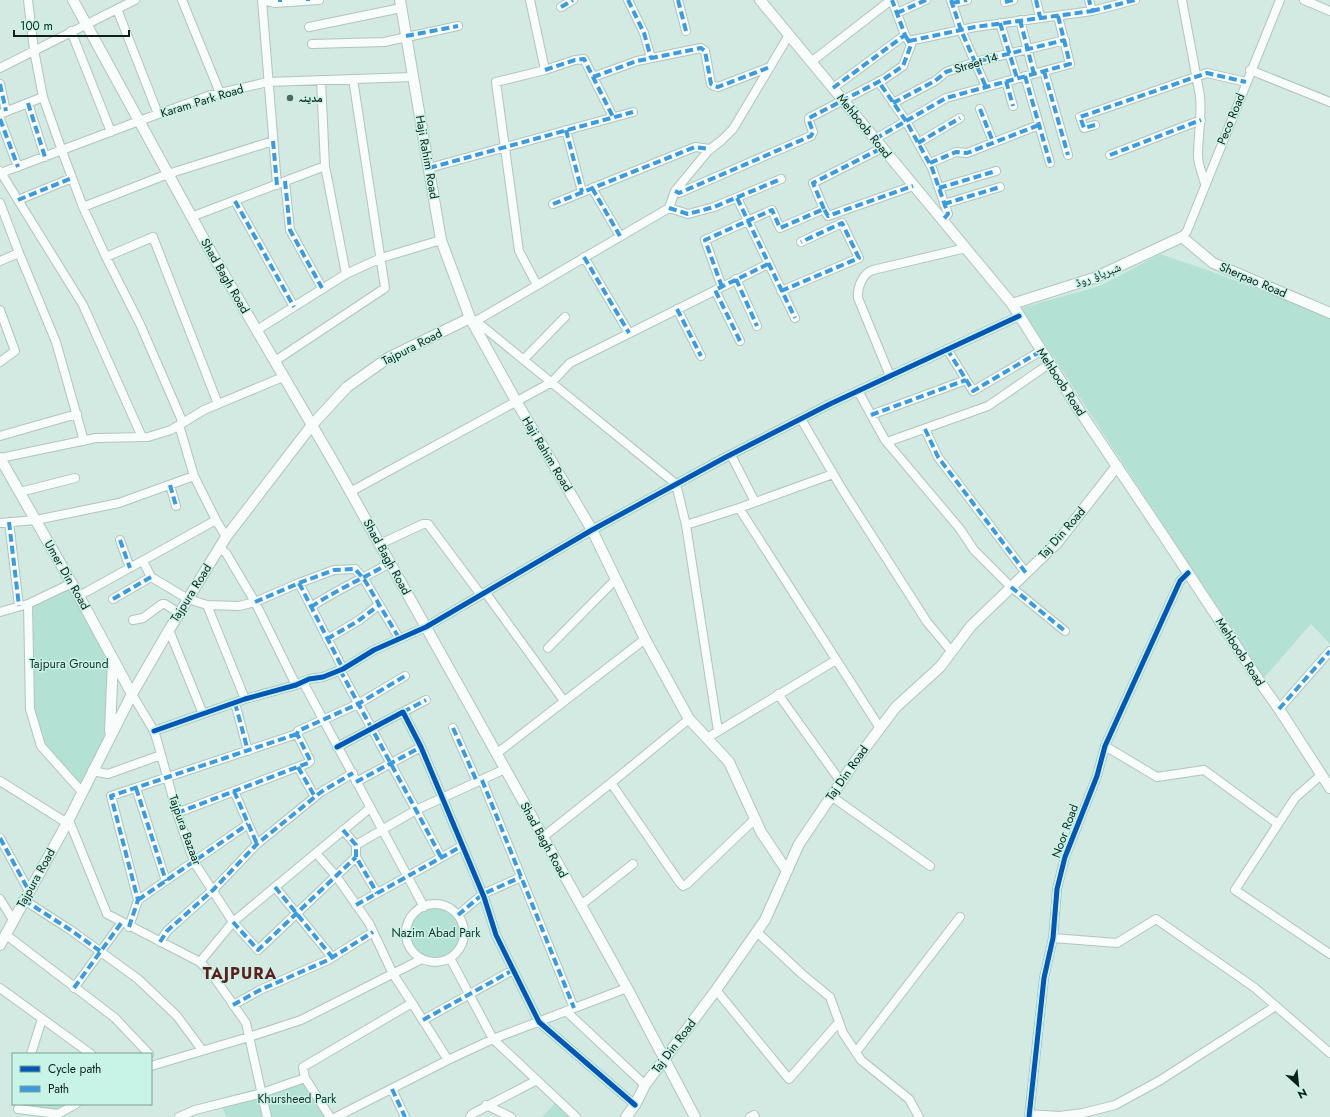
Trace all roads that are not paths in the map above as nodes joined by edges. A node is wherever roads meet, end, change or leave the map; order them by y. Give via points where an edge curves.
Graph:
1 (28, 0) edge
2 (73, 0) edge
3 (135, 0) edge
4 (182, 0) edge
5 (262, 0) edge
6 (308, 0) edge
7 (320, 0) edge
8 (530, 0) edge
9 (573, 0) edge
10 (628, 0) edge
11 (678, 0) edge
12 (760, 0) edge
13 (891, 0) edge
14 (926, 0) edge
15 (967, 0) edge
16 (1036, 0) edge
17 (1089, 0) edge
18 (1135, 0) edge
19 (1182, 0) edge
20 (1280, 0) edge
21 (1304, 0) edge
22 (280, 1) edge
23 (951, 2) edge
24 (401, 4) edge
25 (561, 6) dead end
26 (116, 9) junction
27 (1092, 11) junction
28 (1330, 11) edge
29 (897, 13) junction
30 (1058, 16) junction
31 (1040, 17) junction
32 (1020, 20) junction
33 (1000, 23) junction
34 (86, 24) junction
35 (458, 26) dead end
36 (309, 27) dead end
37 (961, 30) junction
38 (71, 31) junction
39 (686, 31) dead end
40 (406, 36) junction
41 (789, 36) junction
42 (907, 38) junction
43 (1065, 40) junction
44 (312, 44) dead end
45 (1027, 48) junction
46 (34, 50) junction
47 (1010, 53) junction
48 (652, 58) junction
49 (811, 62) junction
50 (976, 62) junction
51 (770, 67) junction
52 (0, 68) edge
53 (545, 70) junction
54 (1250, 70) junction
55 (1044, 71) junction
56 (1034, 74) junction
57 (1195, 76) junction
58 (413, 77) junction
59 (593, 77) junction
60 (1021, 77) junction
61 (353, 79) junction
62 (321, 80) junction
63 (1006, 81) junction
64 (268, 82) junction
65 (1246, 82) junction
66 (0, 84) edge
67 (881, 85) dead end
68 (986, 87) junction
69 (833, 88) junction
70 (220, 93) junction
71 (43, 97) junction
72 (844, 101) junction
73 (1330, 102) edge
74 (28, 103) junction
75 (893, 103) junction
76 (1013, 106) dead end
77 (980, 109) dead end
78 (633, 112) dead end
79 (3, 113) edge
80 (158, 114) junction
81 (613, 117) junction
82 (960, 118) dead end
83 (0, 119) edge
84 (1201, 120) junction
85 (139, 121) junction
86 (906, 122) junction
87 (1039, 125) junction
88 (1095, 125) dead end
89 (566, 130) junction
90 (111, 132) junction
91 (875, 139) junction
92 (273, 141) junction
93 (993, 142) junction
94 (918, 143) junction
95 (505, 147) junction
96 (882, 148) junction
97 (710, 149) junction
98 (62, 151) junction
99 (1068, 155) dead end
100 (1110, 155) dead end
101 (45, 157) junction
102 (930, 163) junction
103 (1050, 163) dead end
104 (325, 166) junction
105 (18, 167) junction
106 (430, 168) junction
107 (1, 172) edge
108 (996, 172) dead end
109 (168, 174) junction
110 (72, 178) junction
111 (781, 179) dead end
112 (285, 181) junction
113 (1205, 184) junction
114 (277, 185) junction
115 (913, 186) junction
116 (592, 188) junction
117 (939, 188) junction
118 (1000, 188) dead end
119 (674, 191) junction
120 (582, 192) junction
121 (737, 198) junction
122 (18, 200) junction
123 (235, 201) junction
124 (0, 203) edge
125 (552, 204) dead end
126 (944, 204) junction
127 (83, 207) junction
128 (669, 208) junction
129 (824, 209) junction
130 (191, 217) junction
131 (942, 221) junction
132 (748, 222) junction
133 (620, 236) junction
134 (1182, 237) junction
135 (441, 240) junction
136 (801, 242) dead end
137 (966, 248) junction
138 (19, 253) junction
139 (106, 257) junction
140 (584, 257) junction
141 (381, 258) junction
142 (0, 261) edge
143 (768, 264) junction
144 (346, 274) junction
145 (736, 279) junction
146 (537, 285) junction
147 (322, 288) junction
148 (718, 288) junction
149 (781, 291) junction
150 (1012, 304) junction
151 (294, 307) junction
152 (677, 309) junction
153 (0, 310) edge
154 (1330, 313) edge
155 (1019, 316) junction
156 (565, 317) dead end
157 (794, 318) dead end
158 (473, 320) junction
159 (757, 326) dead end
160 (257, 330) junction
161 (629, 333) junction
162 (740, 342) dead end
163 (947, 349) junction
164 (1041, 351) junction
165 (701, 356) dead end
166 (524, 359) junction
167 (275, 361) junction
168 (0, 362) edge
169 (1049, 364) junction
170 (890, 376) junction
171 (284, 377) junction
172 (966, 380) junction
173 (552, 382) junction
174 (858, 391) junction
175 (516, 401) junction
176 (218, 404) junction
177 (77, 414) junction
178 (871, 415) junction
179 (800, 419) junction
180 (181, 424) junction
181 (312, 425) junction
182 (925, 429) junction
183 (0, 436) edge
184 (142, 437) junction
185 (84, 441) junction
186 (887, 442) junction
187 (730, 455) junction
188 (1, 460) edge
189 (1117, 466) junction
190 (833, 474) junction
191 (194, 476) junction
192 (75, 478) dead end
193 (676, 484) junction
194 (170, 485) junction
195 (20, 492) junction
196 (350, 492) junction
197 (755, 502) junction
198 (176, 506) dead end
199 (738, 508) junction
200 (36, 520) junction
201 (216, 520) junction
202 (9, 522) junction
203 (0, 523) edge
204 (686, 525) junction
205 (592, 530) junction
206 (226, 537) junction
207 (120, 540) dead end
208 (380, 544) junction
209 (219, 548) junction
210 (143, 561) junction
211 (390, 563) junction
212 (130, 568) junction
213 (1026, 573) junction
214 (1188, 573) junction
215 (151, 577) junction
216 (364, 579) junction
217 (616, 579) junction
218 (72, 583) junction
219 (299, 583) junction
220 (1011, 587) junction
221 (483, 594) junction
222 (79, 596) junction
223 (113, 599) dead end
224 (188, 599) junction
225 (255, 602) junction
226 (28, 604) junction
227 (207, 605) junction
228 (379, 605) junction
229 (19, 606) junction
230 (311, 607) junction
231 (0, 612) edge
232 (179, 613) junction
233 (132, 620) dead end
234 (426, 627) junction
235 (169, 630) junction
236 (1065, 631) dead end
237 (399, 638) junction
238 (328, 639) junction
239 (645, 639) junction
240 (548, 648) dead end
241 (1330, 651) edge
242 (952, 652) junction
243 (113, 657) junction
244 (836, 660) junction
245 (341, 670) junction
246 (405, 676) dead end
247 (300, 683) junction
248 (132, 694) junction
249 (778, 694) junction
250 (245, 700) junction
251 (426, 700) dead end
252 (564, 701) junction
253 (235, 703) junction
254 (358, 704) junction
255 (1280, 709) junction
256 (403, 712) junction
257 (203, 714) junction
258 (689, 719) junction
259 (322, 720) junction
260 (372, 728) junction
261 (453, 728) dead end
262 (880, 728) junction
263 (154, 731) junction
264 (718, 731) junction
265 (297, 734) junction
266 (110, 735) junction
267 (707, 738) junction
268 (1105, 746) junction
269 (337, 747) junction
270 (421, 747) junction
271 (248, 751) junction
272 (496, 754) junction
273 (161, 756) junction
274 (391, 763) junction
275 (298, 767) junction
276 (505, 769) junction
277 (92, 771) junction
278 (353, 773) junction
279 (1321, 775) junction
280 (167, 778) junction
281 (0, 780) edge
282 (480, 781) junction
283 (356, 782) junction
284 (841, 782) junction
285 (611, 783) junction
286 (136, 788) junction
287 (1330, 788) edge
288 (82, 792) junction
289 (234, 792) junction
290 (831, 796) junction
291 (315, 797) junction
292 (442, 797) junction
293 (370, 808) junction
294 (416, 810) junction
295 (177, 813) junction
296 (755, 819) junction
297 (68, 820) junction
298 (248, 824) junction
299 (1278, 824) junction
300 (382, 829) junction
301 (343, 830) junction
302 (542, 837) junction
303 (0, 838) edge
304 (258, 844) junction
305 (356, 845) junction
306 (462, 846) junction
307 (316, 853) junction
308 (356, 857) junction
309 (441, 857) junction
310 (194, 862) junction
311 (633, 864) dead end
312 (930, 866) dead end
313 (787, 870) junction
314 (336, 876) junction
315 (407, 876) junction
316 (521, 877) junction
317 (166, 881) junction
318 (275, 887) junction
319 (213, 890) junction
320 (377, 893) junction
321 (483, 894) junction
322 (26, 895) junction
323 (0, 899) edge
324 (138, 900) junction
325 (356, 904) junction
326 (581, 905) junction
327 (424, 907) junction
328 (297, 914) junction
329 (458, 915) junction
330 (960, 917) dead end
331 (13, 920) junction
332 (122, 922) junction
333 (233, 922) junction
334 (129, 927) junction
335 (373, 932) junction
336 (757, 932) junction
337 (5, 934) junction
338 (1053, 938) junction
339 (160, 942) junction
340 (0, 945) edge
341 (100, 951) junction
342 (1330, 954) edge
343 (332, 957) junction
344 (450, 958) junction
345 (422, 959) junction
346 (200, 962) junction
347 (513, 970) junction
348 (394, 974) junction
349 (0, 988) edge
350 (74, 988) junction
351 (627, 988) junction
352 (716, 990) junction
353 (469, 994) junction
354 (412, 1003) junction
355 (233, 1005) junction
356 (1276, 1006) junction
357 (570, 1010) junction
358 (42, 1019) junction
359 (423, 1020) junction
360 (540, 1022) junction
361 (839, 1022) junction
362 (249, 1037) junction
363 (493, 1039) junction
364 (202, 1050) junction
365 (856, 1052) junction
366 (32, 1053) edge
367 (90, 1053) edge
368 (148, 1053) edge
369 (1330, 1053) edge
370 (663, 1059) junction
371 (448, 1060) junction
372 (153, 1062) edge
373 (305, 1078) junction
374 (537, 1080) junction
375 (645, 1085) junction
376 (392, 1088) junction
377 (262, 1093) junction
378 (74, 1105) edge
379 (486, 1105) junction
380 (635, 1105) junction
381 (18, 1110) edge
382 (1029, 1116) edge
383 (179, 1117) edge
384 (267, 1117) edge
385 (330, 1117) edge
386 (336, 1117) edge
387 (405, 1117) edge
388 (470, 1117) edge
389 (511, 1117) edge
390 (576, 1117) edge
391 (626, 1117) edge
392 (695, 1117) edge
393 (750, 1117) edge
394 (755, 1117) edge
395 (919, 1117) edge

1 - 46 street
2 - 34 main road, Shad Bagh Road
3 - 26 street
4 - 70 street
5 - 22 street
5 - 64 street
6 - 7 street
6 - 22 street
8 - 53 street
9 - 25 street
10 - 48 street via 644,33
11 - 39 street
12 - 41 main road, Mehboob Road
13 - 29 street
13 - 49 street
14 - 29 street
15 - 23 street
16 - 31 street
17 - 27 street
18 - 27 street
19 - 57 street
20 - 54 street, Peco Road
21 - 28 street
23 - 37 street
24 - 36 street
24 - 40 main road, Haji Rahim Road
26 - 34 street
26 - 80 street
27 - 30 street
29 - 42 street
30 - 31 street
30 - 43 street
31 - 32 street
32 - 33 street
32 - 45 street
33 - 37 street
33 - 47 street
34 - 38 street
34 - 85 main road, Shad Bagh Road
35 - 40 street
37 - 42 street
37 - 50 street
38 - 46 street
38 - 90 street
40 - 44 street via 384,42
40 - 58 main road, Haji Rahim Road
41 - 49 main road, Mehboob Road
41 - 51 street
42 - 69 street
42 - 72 street via 912,45 903,66
43 - 45 street, Street 14
43 - 55 street via 1070,64
45 - 47 street, Street 14
45 - 56 street
46 - 52 street
46 - 71 street
47 - 50 street, Street 14
47 - 60 street
48 - 51 street via 701,48 711,84 718,87
48 - 59 street
49 - 69 main road, Mehboob Road
50 - 68 street
50 - 75 street, Street 14 via 946,72 935,81
51 - 97 street via 733,129
53 - 59 street via 584,59
53 - 95 street via 496,82
54 - 65 street, Peco Road
54 - 73 street
55 - 56 street
55 - 99 street
56 - 60 street
57 - 65 street via 1207,73
57 - 84 street via 1200,96
57 - 88 street via 1080,117 1084,128
58 - 61 street, Karam Park Road
58 - 106 main road, Haji Rahim Road
59 - 81 street
60 - 63 street
60 - 87 street
61 - 62 street, Karam Park Road
61 - 141 street
62 - 64 street, Karam Park Road
62 - 104 street
63 - 68 street
63 - 76 street
64 - 70 street, Karam Park Road
64 - 92 street
65 - 113 street, Peco Road
66 - 79 street
67 - 75 street
68 - 86 street via 946,98
69 - 72 main road, Mehboob Road
70 - 80 street, Karam Park Road
71 - 74 street
71 - 98 street
72 - 91 main road, Mehboob Road
72 - 119 street via 809,118 813,132 811,136 679,193
74 - 79 street
74 - 101 street
75 - 86 street
77 - 93 street
78 - 81 street
80 - 85 street, Karam Park Road
81 - 89 street
82 - 94 street
83 - 105 street
84 - 100 street
84 - 113 street via 1198,158
85 - 90 street, Karam Park Road
85 - 109 main road, Shad Bagh Road
86 - 91 street
86 - 94 street
87 - 93 street
87 - 103 street
89 - 95 street
89 - 120 street
90 - 98 street, Karam Park Road
91 - 96 main road, Mehboob Road
92 - 109 street
92 - 114 street
93 - 102 street via 967,152 956,152
94 - 102 street
95 - 106 street
95 - 146 street via 519,251
96 - 115 main road, Mehboob Road
96 - 129 street via 813,183
97 - 116 street via 695,147
97 - 119 street
98 - 101 street, Karam Park Road
98 - 110 street
101 - 105 street, Karam Park Road
102 - 117 street
104 - 112 street
104 - 144 street
105 - 107 street, Karam Park Road
106 - 135 main road, Haji Rahim Road
107 - 122 street
108 - 117 street
109 - 127 street
109 - 130 main road, Shad Bagh Road
110 - 122 street
110 - 127 street
111 - 121 street
112 - 114 street
112 - 147 street via 290,230
113 - 134 street, Peco Road via 1187,231
114 - 123 street
115 - 129 street via 828,216
115 - 131 main road, Mehboob Road
116 - 120 street
116 - 133 street
117 - 126 street
118 - 126 street
119 - 128 street
120 - 125 street
121 - 128 street via 688,214
121 - 132 street
122 - 184 street via 83,305
123 - 130 street
123 - 151 street
124 - 138 street
126 - 131 street via 948,214
127 - 139 street
128 - 133 street
129 - 132 street via 780,228 772,210
130 - 160 main road, Shad Bagh Road
131 - 137 main road, Mehboob Road
132 - 143 street
132 - 148 street via 705,240
133 - 140 street
134 - 150 main road, شېرپاؤ روڈ via 1094,278
134 - 154 main road, Sherpao Road via 1213,263
135 - 141 street
135 - 158 main road, Haji Rahim Road
136 - 149 street via 842,223 859,258
137 - 150 main road, Mehboob Road
137 - 170 street via 873,270 865,275 858,298
138 - 142 street
138 - 177 street via 56,342
139 - 176 street via 153,237
139 - 180 street via 140,324
140 - 146 street
140 - 161 street
141 - 144 street
141 - 167 street via 385,288
143 - 145 street
143 - 149 street
144 - 147 street
145 - 148 street
145 - 159 street
146 - 158 street
147 - 151 street
148 - 152 street
148 - 162 street
149 - 157 street
150 - 155 main road, Mehboob Road
151 - 160 street
152 - 161 street
152 - 165 street
153 - 168 street via 15,350
155 - 163 street
155 - 164 main road, Mehboob Road
156 - 166 street
158 - 166 street
158 - 175 main road, Haji Rahim Road
158 - 181 main road, Tajpura Road via 388,358 347,387
160 - 167 main road, Shad Bagh Road
161 - 173 street via 570,363
163 - 170 street
163 - 172 street
164 - 169 main road, Mehboob Road
164 - 172 street via 973,391
166 - 173 street
167 - 171 main road, Shad Bagh Road
169 - 182 street via 988,406
169 - 189 main road, Mehboob Road
170 - 174 street
171 - 176 street
171 - 181 main road, Shad Bagh Road
172 - 178 street
173 - 175 street
173 - 193 street
174 - 178 street
174 - 179 street
175 - 196 street
175 - 205 main road, Haji Rahim Road
176 - 180 street
177 - 183 street
177 - 185 street
178 - 186 street
179 - 187 street
179 - 190 street
180 - 184 street via 171,430
180 - 191 street
181 - 196 main road, Shad Bagh Road
181 - 206 main road, Tajpura Road
182 - 186 street
182 - 213 street via 938,457
184 - 185 street via 96,438
185 - 188 street
186 - 220 street via 960,529 974,550
187 - 193 street
187 - 197 street
188 - 195 main road, Umer Din Road
189 - 213 main road, Taj Din Road via 1057,543
189 - 214 main road, Mehboob Road
190 - 197 street
190 - 242 street via 927,622
191 - 194 street
191 - 201 street
192 - 195 street
193 - 204 street
193 - 205 street
194 - 198 street
194 - 200 street via 119,503
195 - 200 main road, Umer Din Road
196 - 208 main road, Shad Bagh Road
197 - 199 street
199 - 204 street
199 - 244 street
200 - 202 street
200 - 218 main road, Umer Din Road
201 - 206 street
201 - 210 street
202 - 203 street
202 - 229 street
204 - 264 street
205 - 217 main road, Haji Rahim Road
205 - 221 street
206 - 209 main road, Tajpura Road
207 - 212 street
208 - 211 main road, Shad Bagh Road
208 - 221 street via 428,524
209 - 224 main road, Tajpura Road
209 - 225 street via 226,552
210 - 212 street
210 - 215 street
211 - 216 street
211 - 234 main road, Shad Bagh Road
212 - 222 street
213 - 220 main road, Taj Din Road
214 - 255 main road, Mehboob Road
214 - 268 street, Noor Road via 1180,581
215 - 223 street
215 - 224 street
216 - 219 street via 356,569 334,570
216 - 228 street
216 - 230 street
217 - 239 main road, Haji Rahim Road
217 - 240 street
218 - 222 main road, Umer Din Road
218 - 226 street
219 - 225 street
219 - 230 street
220 - 236 street
220 - 242 main road, Taj Din Road via 972,626
221 - 234 street
221 - 252 street
222 - 243 main road, Umer Din Road
224 - 227 street
224 - 232 main road, Tajpura Road
225 - 227 street via 239,606
225 - 247 street
226 - 229 street
226 - 288 street via 30,709 41,746
227 - 250 street
228 - 237 street
228 - 238 street
229 - 231 street
230 - 238 street
232 - 233 street via 162,604 143,618
232 - 235 main road, Tajpura Road
234 - 237 street
234 - 272 main road, Shad Bagh Road
235 - 248 main road, Tajpura Road
235 - 257 street
237 - 245 street
238 - 245 street
239 - 252 street
239 - 258 main road, Haji Rahim Road
241 - 255 street
242 - 262 main road, Taj Din Road via 940,667 896,707
243 - 248 main road, Umer Din Road
243 - 266 main road
244 - 249 street
244 - 262 street
245 - 247 street
245 - 254 street
246 - 254 street
247 - 250 street
247 - 259 street
248 - 263 street, Tajpura Bazaar
248 - 266 main road, Tajpura Road
249 - 264 street
249 - 284 street
250 - 253 street
251 - 256 street
252 - 272 street
253 - 257 street
253 - 271 street
254 - 259 street
254 - 260 street
255 - 279 main road, Mehboob Road
256 - 260 street
256 - 270 street
257 - 263 street
258 - 267 main road, Haji Rahim Road
258 - 285 street
259 - 265 street via 298,731
259 - 269 street
260 - 269 street
260 - 274 street
261 - 282 street
262 - 284 main road, Taj Din Road
263 - 273 street, Tajpura Bazaar
264 - 267 street
265 - 271 street
265 - 275 street via 310,761
266 - 277 main road, Tajpura Road
267 - 296 main road, Haji Rahim Road via 729,762
268 - 299 street via 1157,777 1204,770
268 - 338 street, Noor Road via 1097,776 1064,857 1056,889
269 - 278 street
270 - 274 street
270 - 292 street
271 - 280 street
272 - 276 main road, Shad Bagh Road
273 - 277 street via 108,774
273 - 280 street, Tajpura Bazaar
274 - 283 street
274 - 294 street
275 - 289 street
275 - 291 street
276 - 282 street
276 - 302 main road, Shad Bagh Road
277 - 288 main road, Tajpura Road
278 - 283 street
278 - 291 street
279 - 287 main road, Mehboob Road
279 - 299 street via 1295,798
280 - 286 street
280 - 295 street, Tajpura Bazaar
281 - 297 street
282 - 292 street
282 - 316 street
283 - 293 street
284 - 290 main road, Taj Din Road
285 - 296 street via 683,886
285 - 302 street
286 - 317 street
286 - 324 street via 112,796
288 - 297 main road, Tajpura Road
289 - 295 street
289 - 298 street
290 - 312 street
290 - 313 main road, Taj Din Road via 799,844
291 - 304 street
292 - 294 street
292 - 306 street
293 - 300 street
293 - 301 street
294 - 300 street
294 - 309 street
295 - 310 street, Tajpura Bazaar
296 - 313 main road, Haji Rahim Road
297 - 322 main road, Tajpura Road
297 - 332 street via 107,914
298 - 304 street
298 - 310 street
299 - 342 street via 1235,890
300 - 305 street
300 - 315 street
301 - 305 street
301 - 307 street
302 - 326 main road, Shad Bagh Road
303 - 322 street
304 - 319 street
305 - 308 street
306 - 309 street
306 - 321 street
307 - 314 street
307 - 318 street
308 - 314 street
308 - 320 street
309 - 315 street
310 - 317 street
310 - 319 street, Tajpura Bazaar
311 - 326 street
313 - 336 main road, Taj Din Road
314 - 325 street
314 - 328 street
315 - 320 street
315 - 327 street
316 - 321 street
316 - 357 street
317 - 324 street
318 - 328 street
318 - 333 street
319 - 333 street, Tajpura Bazaar
319 - 339 street
320 - 325 street
321 - 329 street
321 - 347 street via 496,935
322 - 331 main road, Tajpura Road
322 - 341 street
323 - 331 street
324 - 334 street
325 - 335 street
326 - 351 main road, Shad Bagh Road
327 - 329 street via 443,905
327 - 345 street via 410,919 407,928 409,946
328 - 333 street, Tajpura Bazaar via 258,950
328 - 343 street
329 - 344 street via 465,934 458,952
330 - 365 street
331 - 337 main road, Tajpura Road
332 - 334 street
332 - 341 street
333 - 346 street
334 - 339 street
335 - 343 street
335 - 348 street
336 - 352 main road, Taj Din Road
336 - 361 street via 830,997
337 - 340 main road, Tajpura Road
337 - 350 street
338 - 356 street via 1117,943 1156,919 1255,988
338 - 382 street, Noor Road via 1044,978
339 - 346 street
341 - 350 street
341 - 364 street via 138,980 177,1016
343 - 355 street
344 - 345 street via 441,962
344 - 353 street
345 - 348 street
346 - 355 street
347 - 353 street
347 - 360 street
348 - 354 street
348 - 362 street via 301,1020
349 - 358 street
350 - 368 street via 115,1018
351 - 357 street
351 - 370 main road, Shad Bagh Road
352 - 361 street via 789,1079
352 - 370 main road, Taj Din Road
353 - 359 street
353 - 363 street
354 - 359 street
354 - 373 street via 303,1067
355 - 362 street via 246,1023
356 - 369 street
356 - 382 street via 1159,1081 1115,1105 1060,1116
357 - 360 street
357 - 375 street
358 - 366 street
358 - 367 street
359 - 371 street
360 - 363 street
360 - 380 street
361 - 365 street
362 - 364 street
362 - 377 street
363 - 371 street
363 - 374 street
364 - 372 street
365 - 395 street via 860,1060 909,1099
370 - 375 main road, Taj Din Road
370 - 392 main road, Shad Bagh Road
371 - 376 street
373 - 377 street
373 - 385 street
374 - 379 street
374 - 390 street
375 - 380 main road, Taj Din Road
376 - 386 street
376 - 387 street
377 - 383 street via 195,1110
377 - 384 street
378 - 381 street via 58,1114
379 - 388 street
379 - 389 street
380 - 391 main road, Taj Din Road
393 - 394 street

